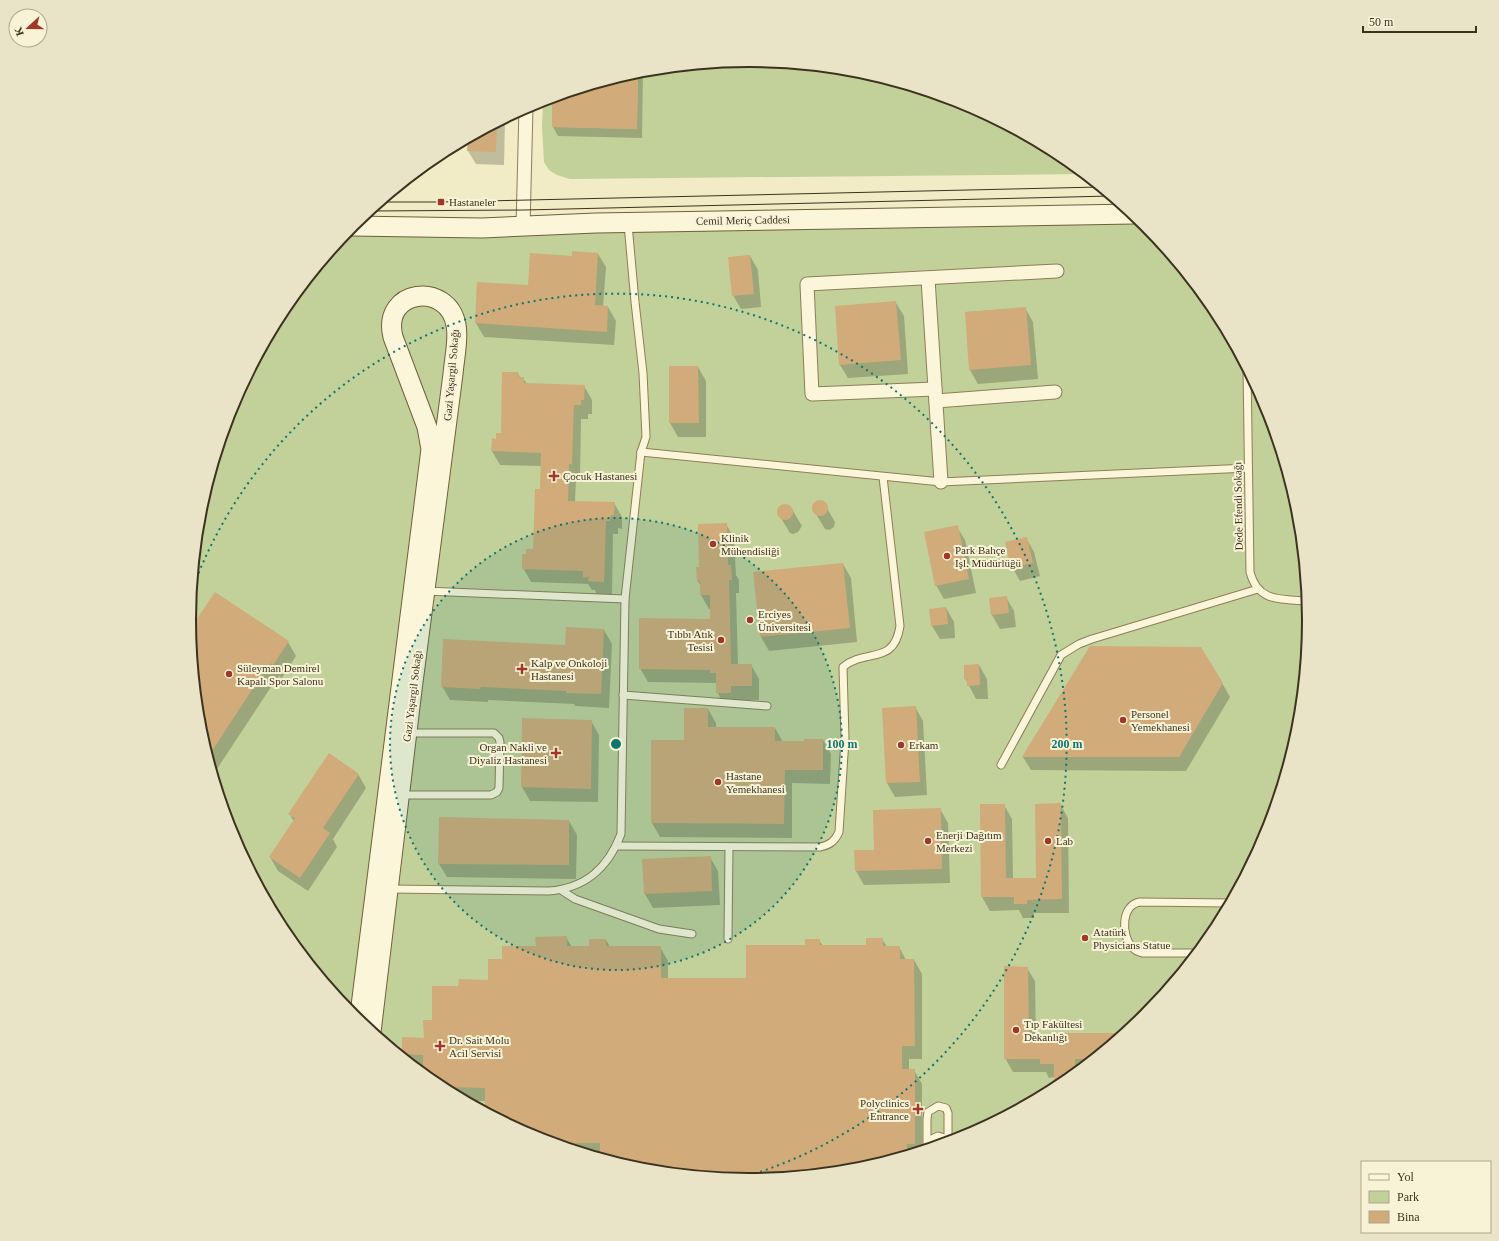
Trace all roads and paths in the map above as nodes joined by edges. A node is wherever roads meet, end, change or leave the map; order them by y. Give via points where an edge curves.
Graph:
1 (526, 115) edge
2 (1125, 214) edge
3 (628, 223) junction
4 (361, 226) edge
5 (523, 227) junction
6 (1057, 271) dead end
7 (928, 279) junction
8 (1247, 378) edge
9 (1055, 392) dead end
10 (936, 395) junction
11 (641, 452) junction
12 (1248, 468) junction
13 (883, 477) junction
14 (941, 482) junction
15 (1258, 589) junction
16 (425, 591) junction
17 (625, 599) junction
18 (1302, 601) edge
19 (623, 694) junction
20 (767, 706) dead end
21 (407, 733) junction
22 (1002, 765) dead end
23 (400, 795) junction
24 (616, 846) junction
25 (729, 847) junction
26 (388, 889) junction
27 (561, 890) junction
28 (1225, 903) edge
29 (692, 934) dead end
30 (728, 939) dead end
31 (1192, 953) edge
32 (360, 1014) edge
33 (372, 1025) edge
34 (947, 1137) edge
35 (945, 1138) edge
36 (929, 1144) edge
37 (927, 1145) edge

1 - 5 street
2 - 3 street, Cemil Meriç Caddesi
3 - 5 street, Cemil Meriç Caddesi
3 - 11 lane via 644,373 646,438
4 - 5 street, Cemil Meriç Caddesi
6 - 7 street
7 - 10 street
7 - 10 street via 807,284 812,394
8 - 12 lane, Dede Efendi Sokağı
9 - 10 street
10 - 14 street
11 - 13 lane
11 - 17 lane
12 - 14 lane
12 - 15 lane, Dede Efendi Sokağı via 1250,572
13 - 14 lane
13 - 25 lane via 900,626 896,641 886,652 858,658 843,667 845,739 839,832 832,842 820,847
15 - 18 lane via 1271,598
15 - 22 lane via 1092,639 1061,655
16 - 17 lane
16 - 21 street, Gazi Yaşargil Sokağı
16 - 32 street, Gazi Yaşargil Sokağı via 453,374 456,332 454,318 446,306 435,298 424,295 412,297 401,304 391,321 393,337 427,427 432,449
17 - 19 lane
19 - 20 lane
19 - 24 lane via 621,834
21 - 23 street, Gazi Yaşargil Sokağı
21 - 23 lane via 494,733 500,742 500,784 497,792 491,795
23 - 26 street, Gazi Yaşargil Sokağı
24 - 25 lane
24 - 27 lane via 610,858 593,876
25 - 30 lane
26 - 27 lane
26 - 33 street, Gazi Yaşargil Sokağı
27 - 29 lane via 575,900 659,929
28 - 31 lane via 1136,902 1128,908 1126,931 1130,944 1137,952
34 - 37 lane via 948,1114 946,1108 938,1106 928,1112
35 - 36 lane via 938,1136 930,1140

